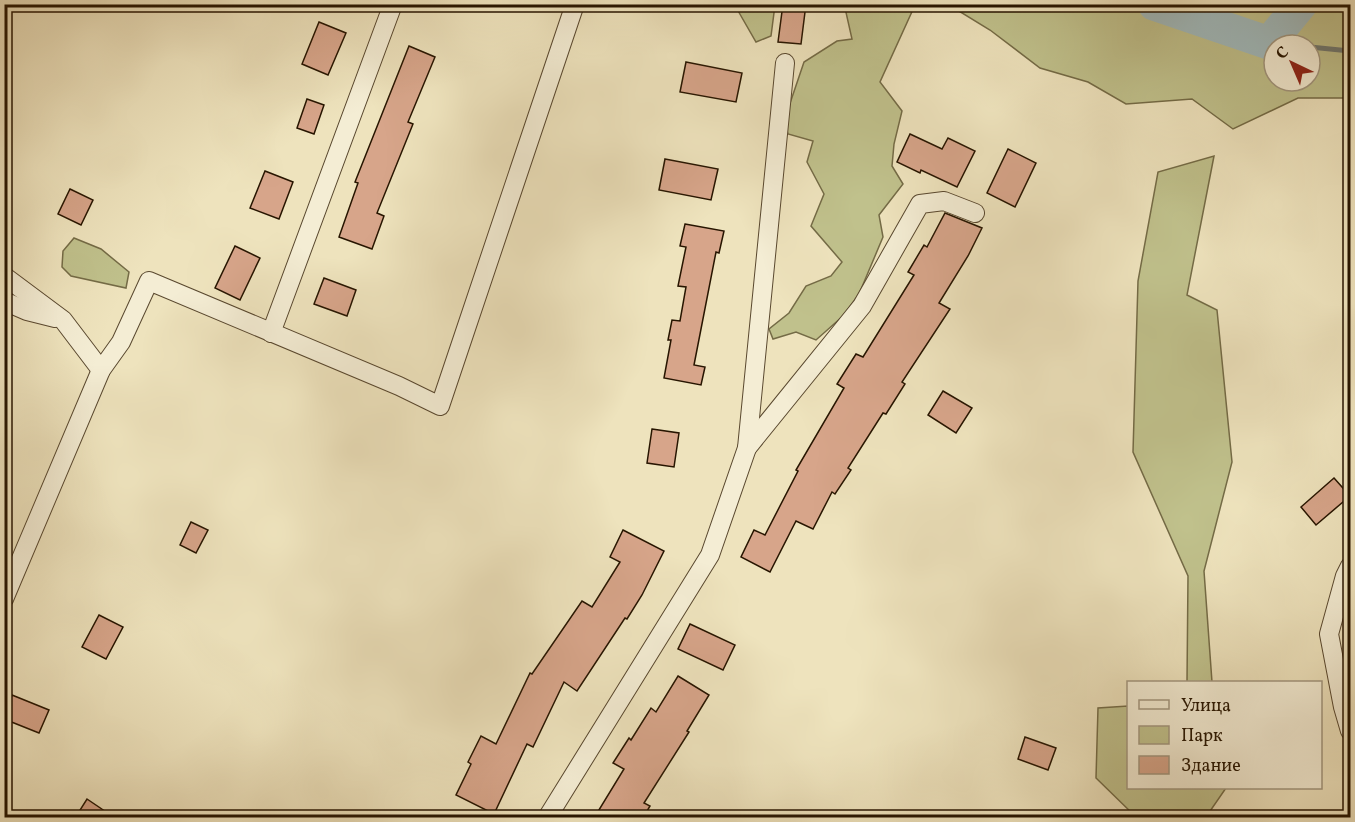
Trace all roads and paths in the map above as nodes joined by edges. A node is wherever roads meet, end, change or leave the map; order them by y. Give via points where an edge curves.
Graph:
1 (393, 4) edge
2 (575, 4) edge
3 (786, 63) dead end
4 (975, 213) dead end
5 (4, 276) edge
6 (4, 301) edge
7 (63, 320) junction
8 (272, 333) junction
9 (101, 370) junction
10 (747, 448) junction
11 (1350, 567) edge
12 (4, 599) edge
13 (1350, 731) edge
14 (547, 818) edge

1 - 8 street
2 - 8 street via 440,406
3 - 10 street
4 - 10 street via 944,201 920,204 862,306
5 - 7 street
6 - 7 street
7 - 9 street
8 - 9 street via 149,281 121,342
9 - 12 street
10 - 14 street via 710,555
11 - 13 street via 1329,633

